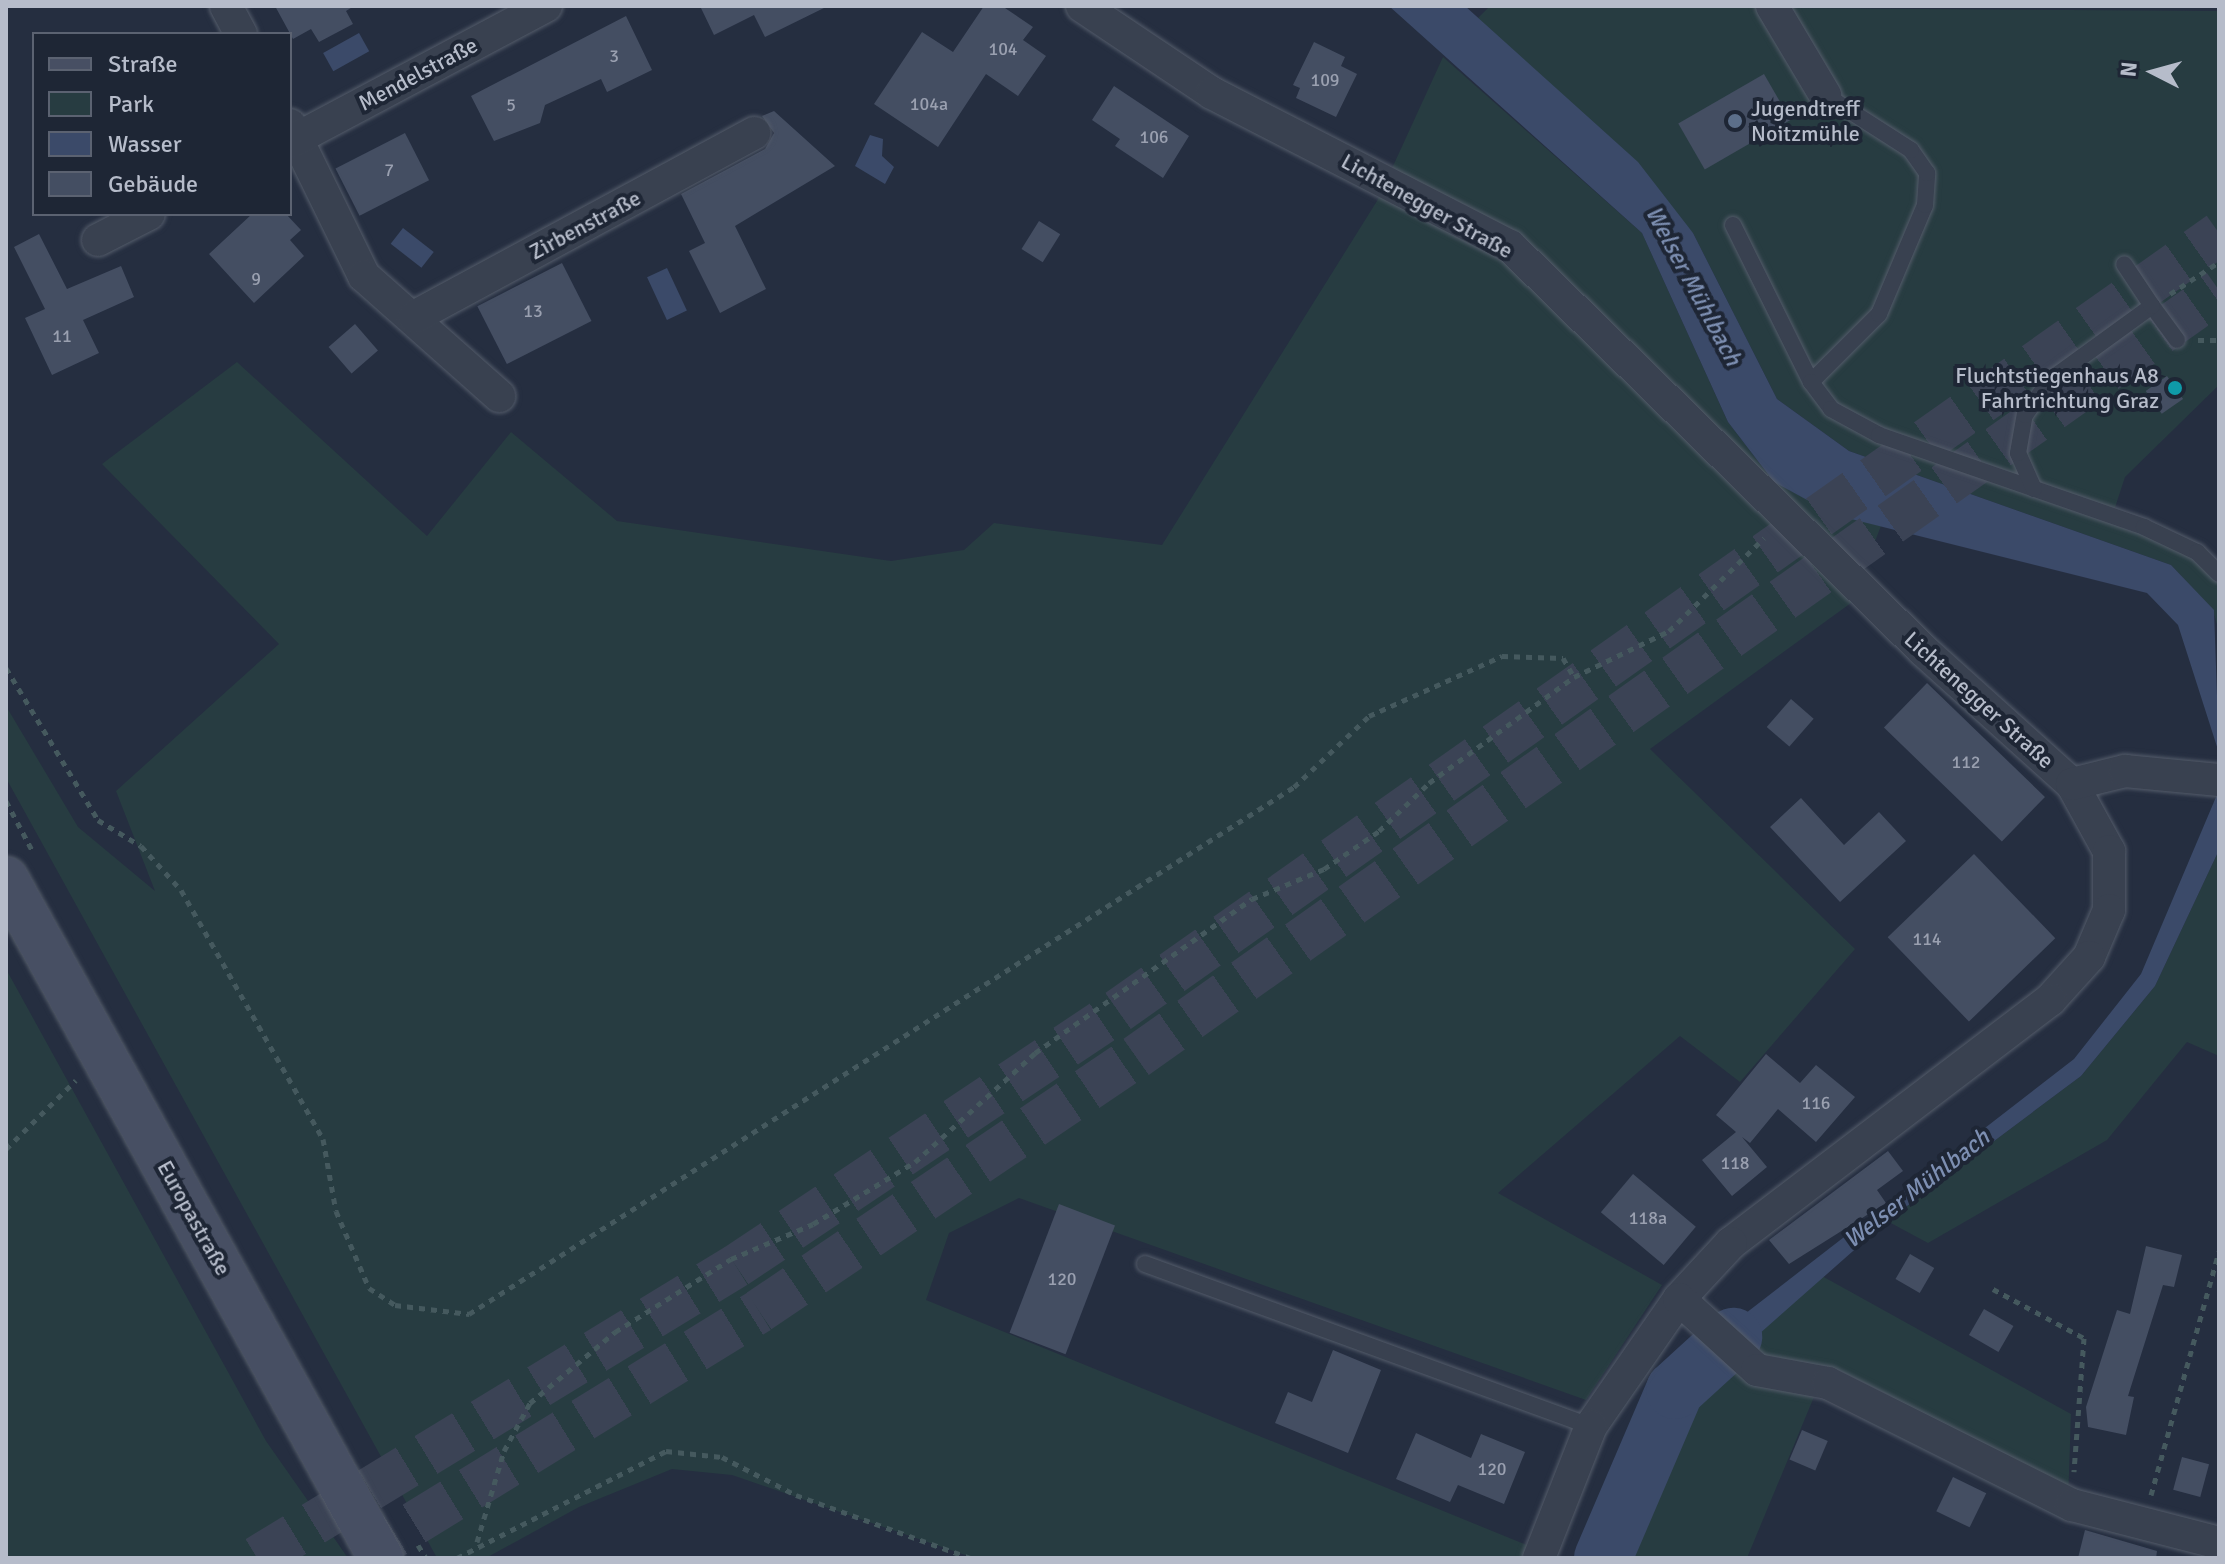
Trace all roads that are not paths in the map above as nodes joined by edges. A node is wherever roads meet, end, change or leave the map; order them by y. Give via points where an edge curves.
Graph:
1 (226, 6) edge
2 (546, 6) edge
3 (1082, 6) edge
4 (1772, 6) edge
5 (240, 32) edge
6 (1825, 95) joint
7 (755, 133) dead end
8 (292, 135) edge
9 (145, 216) edge
10 (1733, 225) dead end
11 (98, 240) dead end
12 (2124, 264) dead end
13 (2152, 306) junction
14 (414, 317) junction
15 (2177, 340) dead end
16 (1811, 382) junction
17 (499, 396) dead end
18 (2034, 489) junction
19 (2219, 574) edge
20 (2219, 780) edge
21 (2072, 784) junction
22 (6, 879) edge
23 (1145, 1264) dead end
24 (1679, 1299) junction
25 (1591, 1426) junction
26 (2219, 1543) edge
27 (381, 1558) edge
28 (1539, 1558) edge

1 - 5 street
2 - 8 street, Mendelstraße
3 - 21 street, Lichtenegger Straße via 1212,93 1510,246 1785,517
4 - 6 street
6 - 16 lane via 1911,150 1927,173 1925,205 1879,314
7 - 14 street, Zirbenstraße
8 - 14 street via 364,276
9 - 11 street
10 - 16 lane
12 - 13 lane
13 - 15 lane
13 - 18 lane via 2050,380 2025,415 2018,453
14 - 17 street
16 - 18 lane via 1831,409 1879,435
18 - 19 lane via 2144,527 2197,552
20 - 21 street via 2154,771
21 - 24 street, Lichtenegger Straße via 2109,851 2109,910 2089,957 2050,1000 1731,1243
22 - 27 street, Europastraße
23 - 25 lane
24 - 25 street, Lichtenegger Straße
24 - 26 street via 1743,1362 1828,1383 2072,1505
25 - 28 street, Lichtenegger Straße

